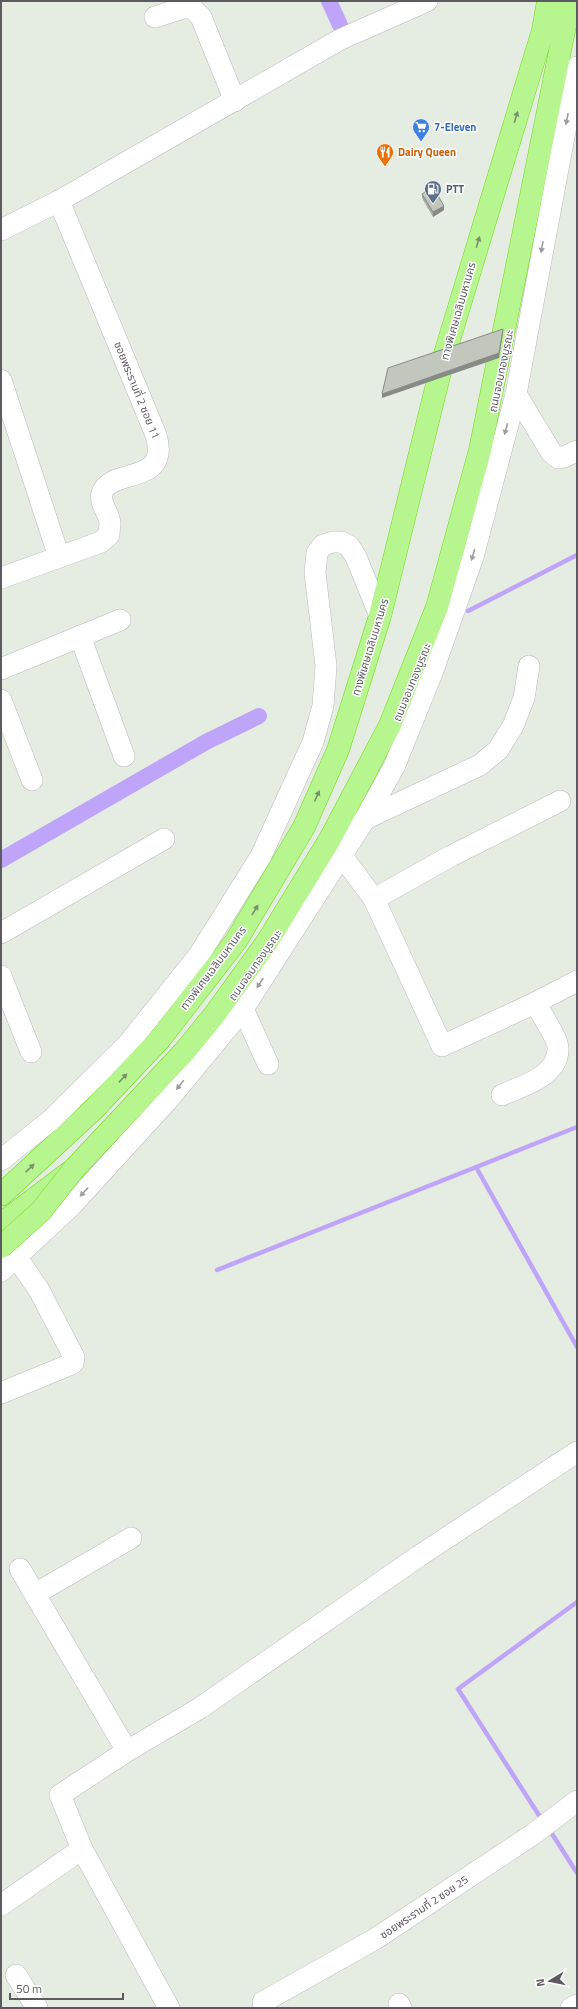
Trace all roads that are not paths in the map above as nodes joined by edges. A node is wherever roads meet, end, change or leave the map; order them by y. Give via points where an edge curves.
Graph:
1 (428, 1) edge
2 (548, 1) edge
3 (570, 1) edge
4 (575, 1) edge
5 (155, 17) dead end
6 (577, 67) edge
7 (235, 101) junction
8 (59, 201) junction
9 (1, 230) edge
10 (1, 380) edge
11 (516, 394) junction
12 (577, 451) edge
13 (59, 557) junction
14 (1, 578) edge
15 (380, 616) junction
16 (120, 620) dead end
17 (80, 636) junction
18 (529, 666) dead end
19 (1, 669) edge
20 (1, 700) edge
21 (124, 756) dead end
22 (32, 780) dead end
23 (560, 801) dead end
24 (365, 819) junction
25 (164, 839) dead end
26 (342, 856) junction
27 (374, 899) junction
28 (1, 933) edge
29 (1, 976) edge
30 (577, 982) edge
31 (535, 1003) junction
32 (243, 1009) junction
33 (31, 1052) dead end
34 (268, 1064) dead end
35 (502, 1095) dead end
36 (1, 1160) edge
37 (74, 1169) junction
38 (1, 1194) edge
39 (1, 1224) edge
40 (1, 1242) edge
41 (9, 1252) edge
42 (1, 1270) edge
43 (1, 1392) edge
44 (577, 1452) edge
45 (132, 1538) dead end
46 (20, 1568) dead end
47 (35, 1594) junction
48 (127, 1751) junction
49 (577, 1800) edge
50 (82, 1849) junction
51 (1, 1905) edge
52 (16, 1975) dead end
53 (577, 2004) edge
54 (258, 2006) edge
55 (37, 2008) edge
56 (169, 2008) edge
57 (571, 2008) edge

1 - 7 street via 339,40
15 -> 2 highway, ทางพิเศษเฉลิมมหานคร via 443,360 543,30
3 - 37 highway via 480,450 437,607 390,725 330,838 267,942 240,980 184,1052
4 - 40 street, ถนนจอมทองบูรณะ via 517,296 468,513 437,621 398,718 334,844 286,920 208,1033 164,1081 128,1126 83,1173
5 - 7 street via 183,8 192,8 201,17
6 -> 11 street
7 - 8 street
8 - 9 street
8 - 13 street, ซอยพระรามที่ 2 ซอย 11 via 160,449 156,462 147,469 108,484 102,492 102,501 110,522 109,535 102,542
10 - 13 street
11 - 12 street via 551,452 558,458
11 -> 24 street via 473,557 432,673 394,767
13 - 14 street, ซอยพระรามที่ 2 ซอย 11
15 - 36 street via 349,546 341,542 323,545 317,553 315,573 326,666 323,706 313,742 261,856 199,955 128,1044 51,1120
38 -> 15 highway, ทางพิเศษเฉลิมมหานคร via 93,1110 160,1039 236,941 304,827 338,750
16 - 17 street
17 - 19 street
17 - 21 street
18 - 24 street via 524,698 513,726 498,750 480,765
20 - 22 street
23 - 27 street via 451,856
24 - 26 street
25 - 28 street
26 - 27 street
26 -> 32 street
27 - 31 street via 442,1046
29 - 33 street
30 - 31 street
31 - 35 street via 559,1049 556,1060 538,1079
32 - 34 street
32 -> 41 street via 162,1107 71,1206
37 - 39 highway, bridge
37 - 41 highway, bridge
41 - 42 street
41 - 43 street via 39,1290 74,1357 73,1363 69,1365
44 - 48 street via 423,1553 200,1708
45 - 47 street
46 - 47 street
47 - 48 street
48 - 50 street via 60,1795
49 - 54 street, ซอยพระรามที่ 2 ซอย 25 via 540,1829 375,1939
50 - 51 street
50 - 56 street
52 - 55 street
53 - 57 street

